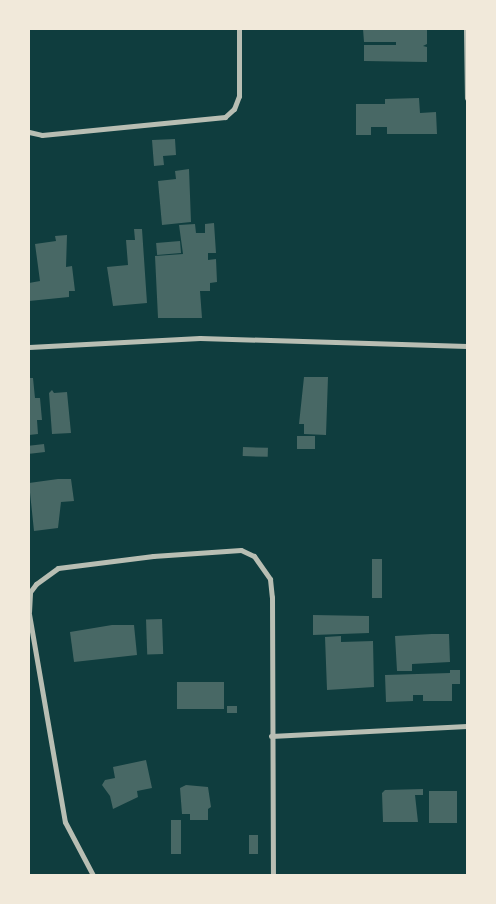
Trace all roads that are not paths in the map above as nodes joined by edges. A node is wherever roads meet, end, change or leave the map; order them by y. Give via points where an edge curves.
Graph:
1 (239, 29) edge
2 (466, 29) edge
3 (467, 98) edge
4 (29, 132) edge
5 (29, 346) edge
6 (467, 346) edge
7 (29, 613) edge
8 (467, 726) edge
9 (271, 736) junction
10 (93, 875) edge
11 (273, 875) edge

1 - 4 street via 239,96 234,109 225,117 42,135
2 - 3 street
5 - 6 street via 200,338
7 - 9 street via 30,592 58,568 153,556 241,550 254,556 270,579 272,597
7 - 10 street via 65,822
8 - 9 street
9 - 11 street

